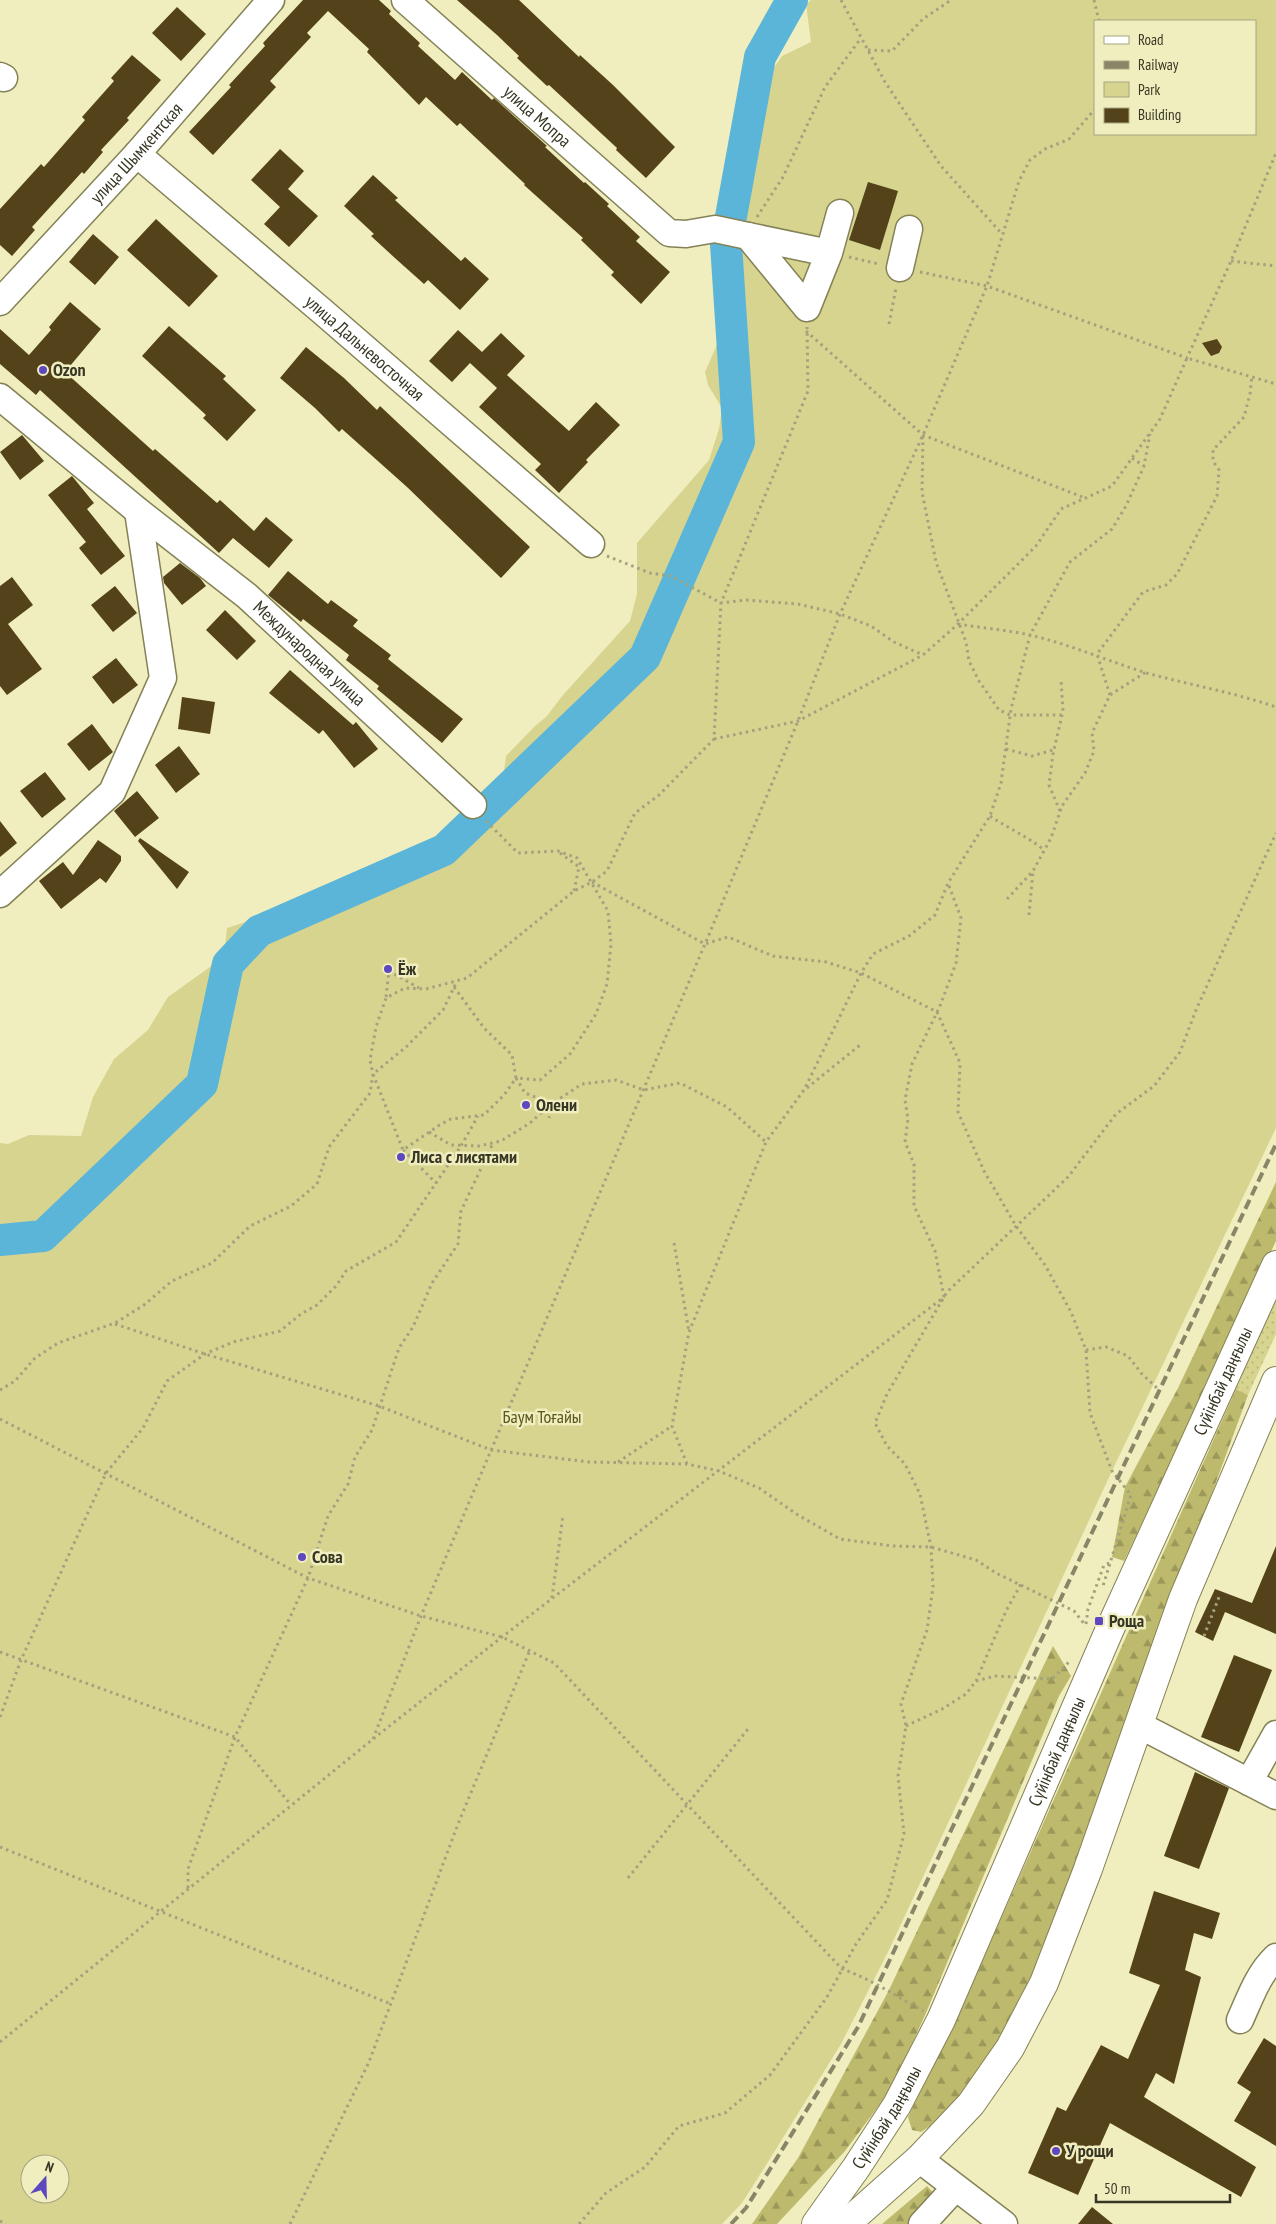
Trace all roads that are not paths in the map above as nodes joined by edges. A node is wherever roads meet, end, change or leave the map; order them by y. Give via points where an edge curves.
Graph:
1 (272, 0) edge
2 (405, 0) edge
3 (137, 154) junction
4 (840, 213) dead end
5 (909, 229) dead end
6 (748, 236) junction
7 (830, 253) junction
8 (900, 268) road end
9 (0, 302) edge
10 (0, 396) edge
11 (138, 511) junction
12 (591, 544) road end
13 (473, 805) dead end
14 (0, 894) edge
15 (1276, 1265) edge
16 (1276, 1381) edge
17 (1139, 1726) junction
18 (1276, 1734) edge
19 (1249, 1782) junction
20 (1276, 1796) edge
21 (1276, 1957) edge
22 (1240, 2020) dead end
23 (919, 2160) junction
24 (955, 2188) junction
25 (816, 2224) edge
26 (846, 2224) edge
27 (922, 2224) edge
28 (1004, 2224) edge

1 - 3 street, улица Шымкентская
2 - 6 street, улица Мопра via 669,233 715,229
3 - 9 street, улица Шымкентская
3 - 12 street, улица Дальневосточная
4 - 7 street
5 - 8 street
6 - 7 street
6 - 7 street via 807,319
10 - 11 street, Международная улица
11 - 13 street, Международная улица via 247,596
11 - 14 street via 163,678 112,792
15 - 25 main road, Сүйінбай даңғылы via 1110,1631 941,2020 896,2105
16 - 17 main road via 1183,1599
17 - 19 street
17 - 23 main road via 1044,1983 1010,2048 971,2104
18 - 19 street
19 - 20 street
21 - 22 street via 1255,1986
23 - 24 street
23 - 26 main road
24 - 27 street
24 - 28 street

